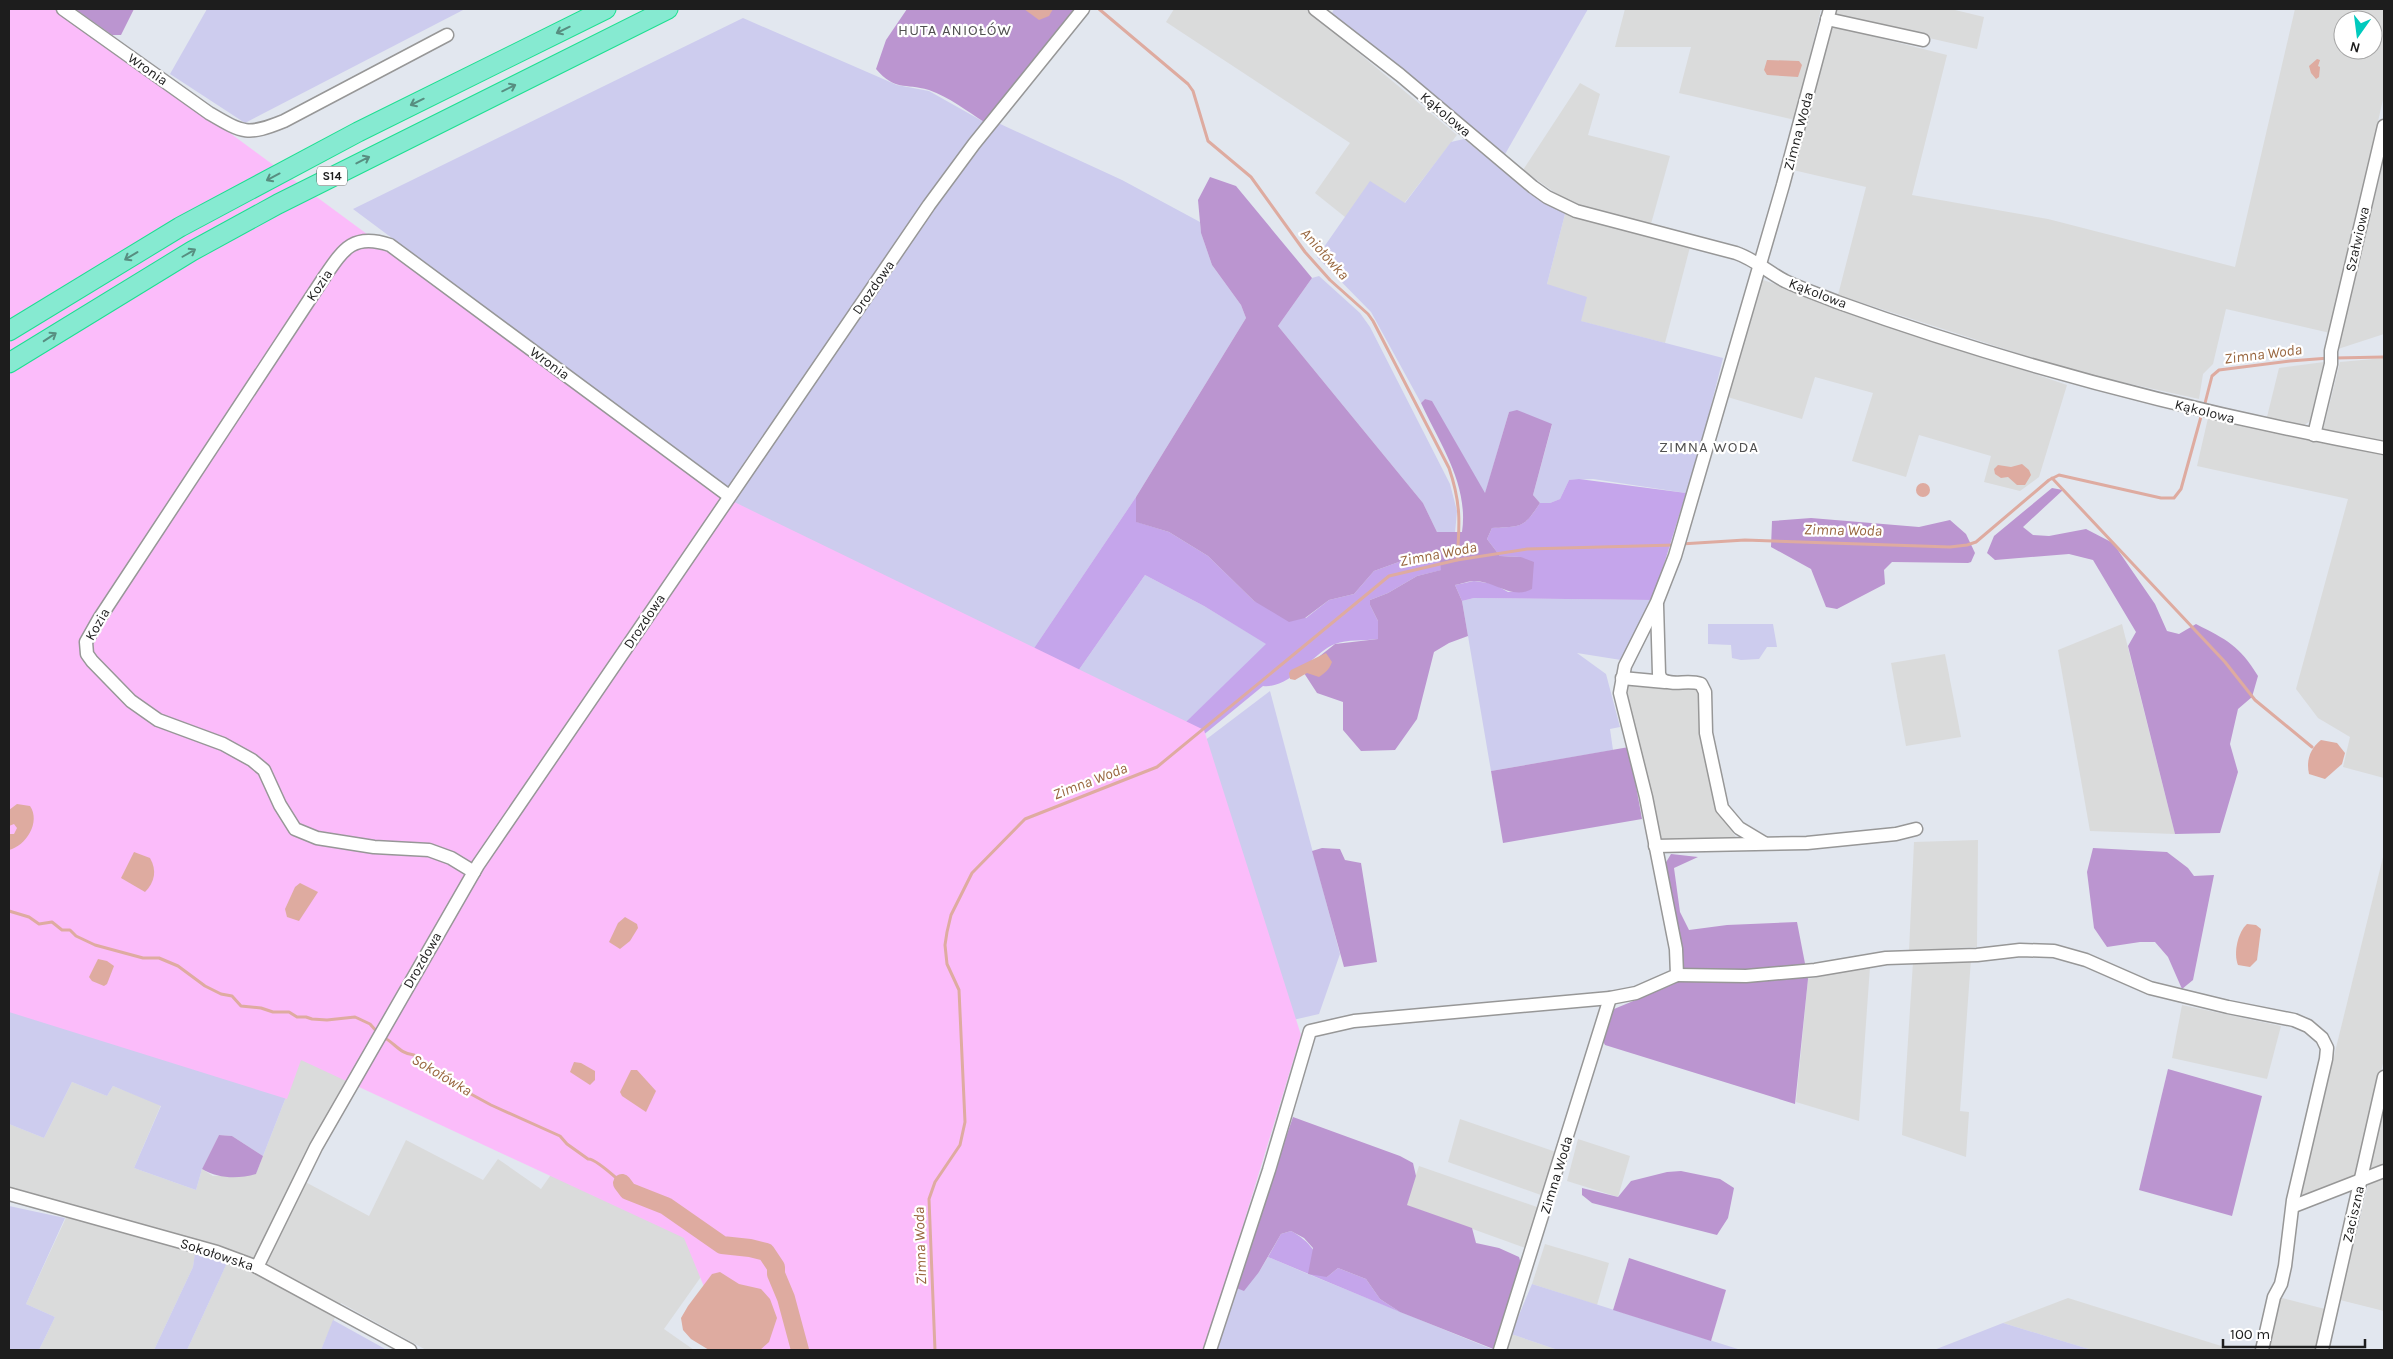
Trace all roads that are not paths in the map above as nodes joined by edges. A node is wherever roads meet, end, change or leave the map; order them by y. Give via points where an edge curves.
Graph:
1 (62, 9) edge
2 (606, 9) edge
3 (668, 9) edge
4 (1083, 9) edge
5 (1315, 9) edge
6 (1829, 14) edge
7 (446, 35) dead end
8 (1923, 40) dead end
9 (2384, 126) edge
10 (366, 240) joint
11 (1759, 264) junction
12 (9, 331) edge
13 (9, 363) edge
14 (2314, 435) junction
15 (2384, 448) edge
16 (729, 496) junction
17 (1658, 600) junction
18 (1622, 678) junction
19 (1665, 682) junction
20 (1916, 829) dead end
21 (1764, 843) junction
22 (1655, 846) junction
23 (474, 872) junction
24 (1677, 975) junction
25 (1610, 998) junction
26 (2384, 1077) edge
27 (2384, 1171) edge
28 (2361, 1180) junction
29 (9, 1194) edge
30 (2294, 1206) junction
31 (257, 1267) junction
32 (410, 1350) edge
33 (1210, 1350) edge
34 (1500, 1350) edge
35 (2262, 1350) edge
36 (2322, 1350) edge

1 - 7 street, Wronia via 209,113 245,132 262,130 284,121
2 -> 12 highway, S14 via 358,132 180,227
13 -> 3 highway, S14 via 192,251 278,204
4 - 16 street, Drozdowa via 952,173
5 - 11 street, Kąkolowa via 1548,197 1576,211 1736,253
6 - 8 street
6 - 11 street, Zimna Woda
9 - 14 street, Szałwiowa
10 - 16 street, Wronia via 390,246 406,256
10 - 23 street, Kozia via 354,243 342,252 325,276 99,619 87,638 86,650 92,661 142,710 158,720 223,744 264,770 285,816 300,832 317,838 374,847 429,850
11 - 14 street, Kąkolowa via 1798,287 2074,378
11 - 17 street, Zimna Woda via 1675,556
14 - 15 street, Kąkolowa
16 - 23 street, Drozdowa
17 - 18 street, Zimna Woda
17 - 19 street via 1659,674
18 - 19 street
18 - 22 street via 1623,710
19 - 21 street via 1701,684 1705,692 1706,733 1722,808 1739,828
20 - 21 street via 1814,843
21 - 22 street
22 - 24 street via 1676,949
23 - 31 street, Drozdowa via 316,1148
24 - 25 street via 1636,993
24 - 30 street via 1746,976 1815,970 1886,958 2042,950 2086,960 2171,994 2294,1020 2316,1032 2326,1048
25 - 33 street via 1354,1021 1310,1031
25 - 34 street, Zimna Woda
26 - 28 street, Zaciszna
27 - 28 street
28 - 30 street
28 - 36 street, Zaciszna
29 - 31 street, Sokołowska via 217,1252
30 - 35 street via 2285,1266
31 - 32 street, Sokołowska

